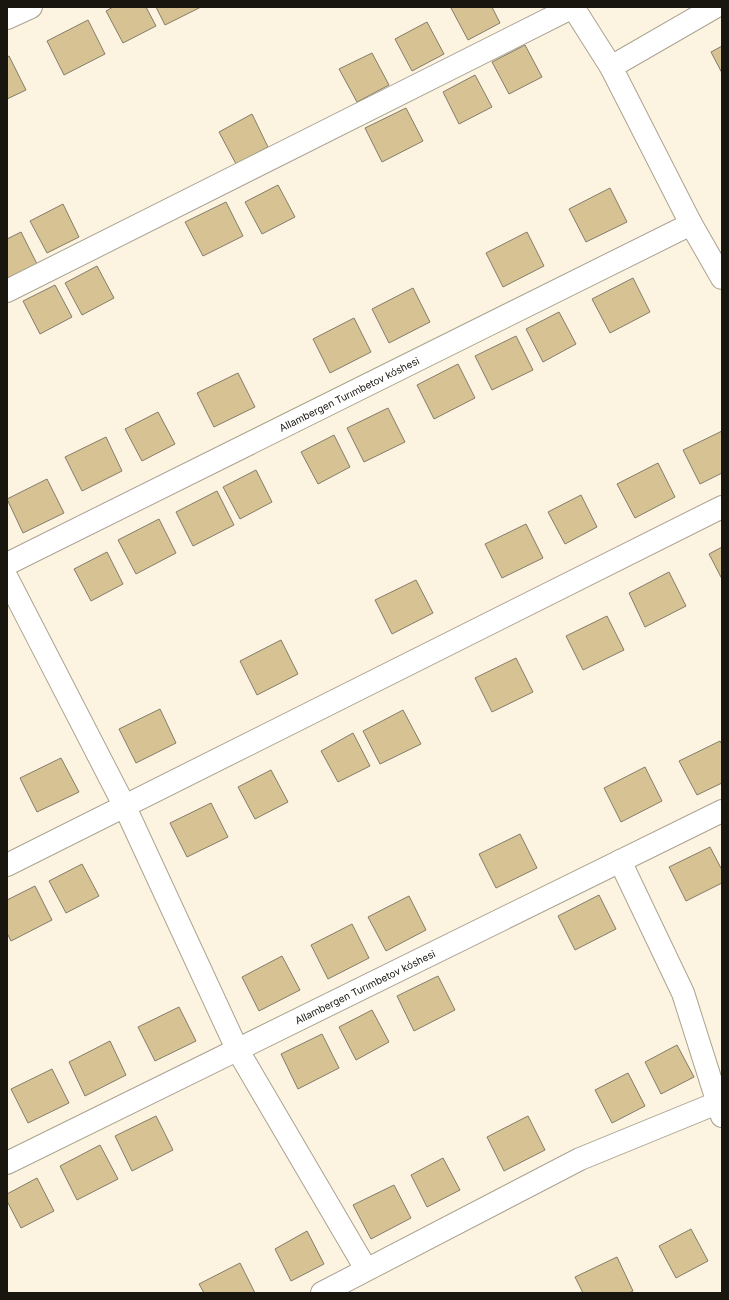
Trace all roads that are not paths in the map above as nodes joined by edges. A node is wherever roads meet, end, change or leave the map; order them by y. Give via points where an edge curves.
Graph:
1 (31, 7) edge
2 (573, 7) edge
3 (715, 7) edge
4 (7, 18) edge
5 (611, 67) junction
6 (691, 224) junction
7 (722, 278) edge
8 (7, 291) edge
9 (722, 507) edge
10 (7, 564) edge
11 (7, 578) edge
12 (125, 807) junction
13 (722, 811) edge
14 (620, 861) junction
15 (7, 865) edge
16 (237, 1049) junction
17 (720, 1110) edge
18 (7, 1163) edge
19 (366, 1268) junction
20 (322, 1293) edge

1 - 4 street
2 - 5 street
2 - 8 street
3 - 5 street
5 - 6 street
6 - 7 street
6 - 10 street, Allambergen Turımbetov kóshesi
9 - 12 street
11 - 12 street
12 - 15 street
12 - 16 street
13 - 14 street, Allambergen Turımbetov kóshesi
14 - 16 street, Allambergen Turımbetov kóshesi
14 - 17 street via 683,993
16 - 18 street, Allambergen Turımbetov kóshesi
16 - 19 street
17 - 19 street via 580,1159
19 - 20 street

